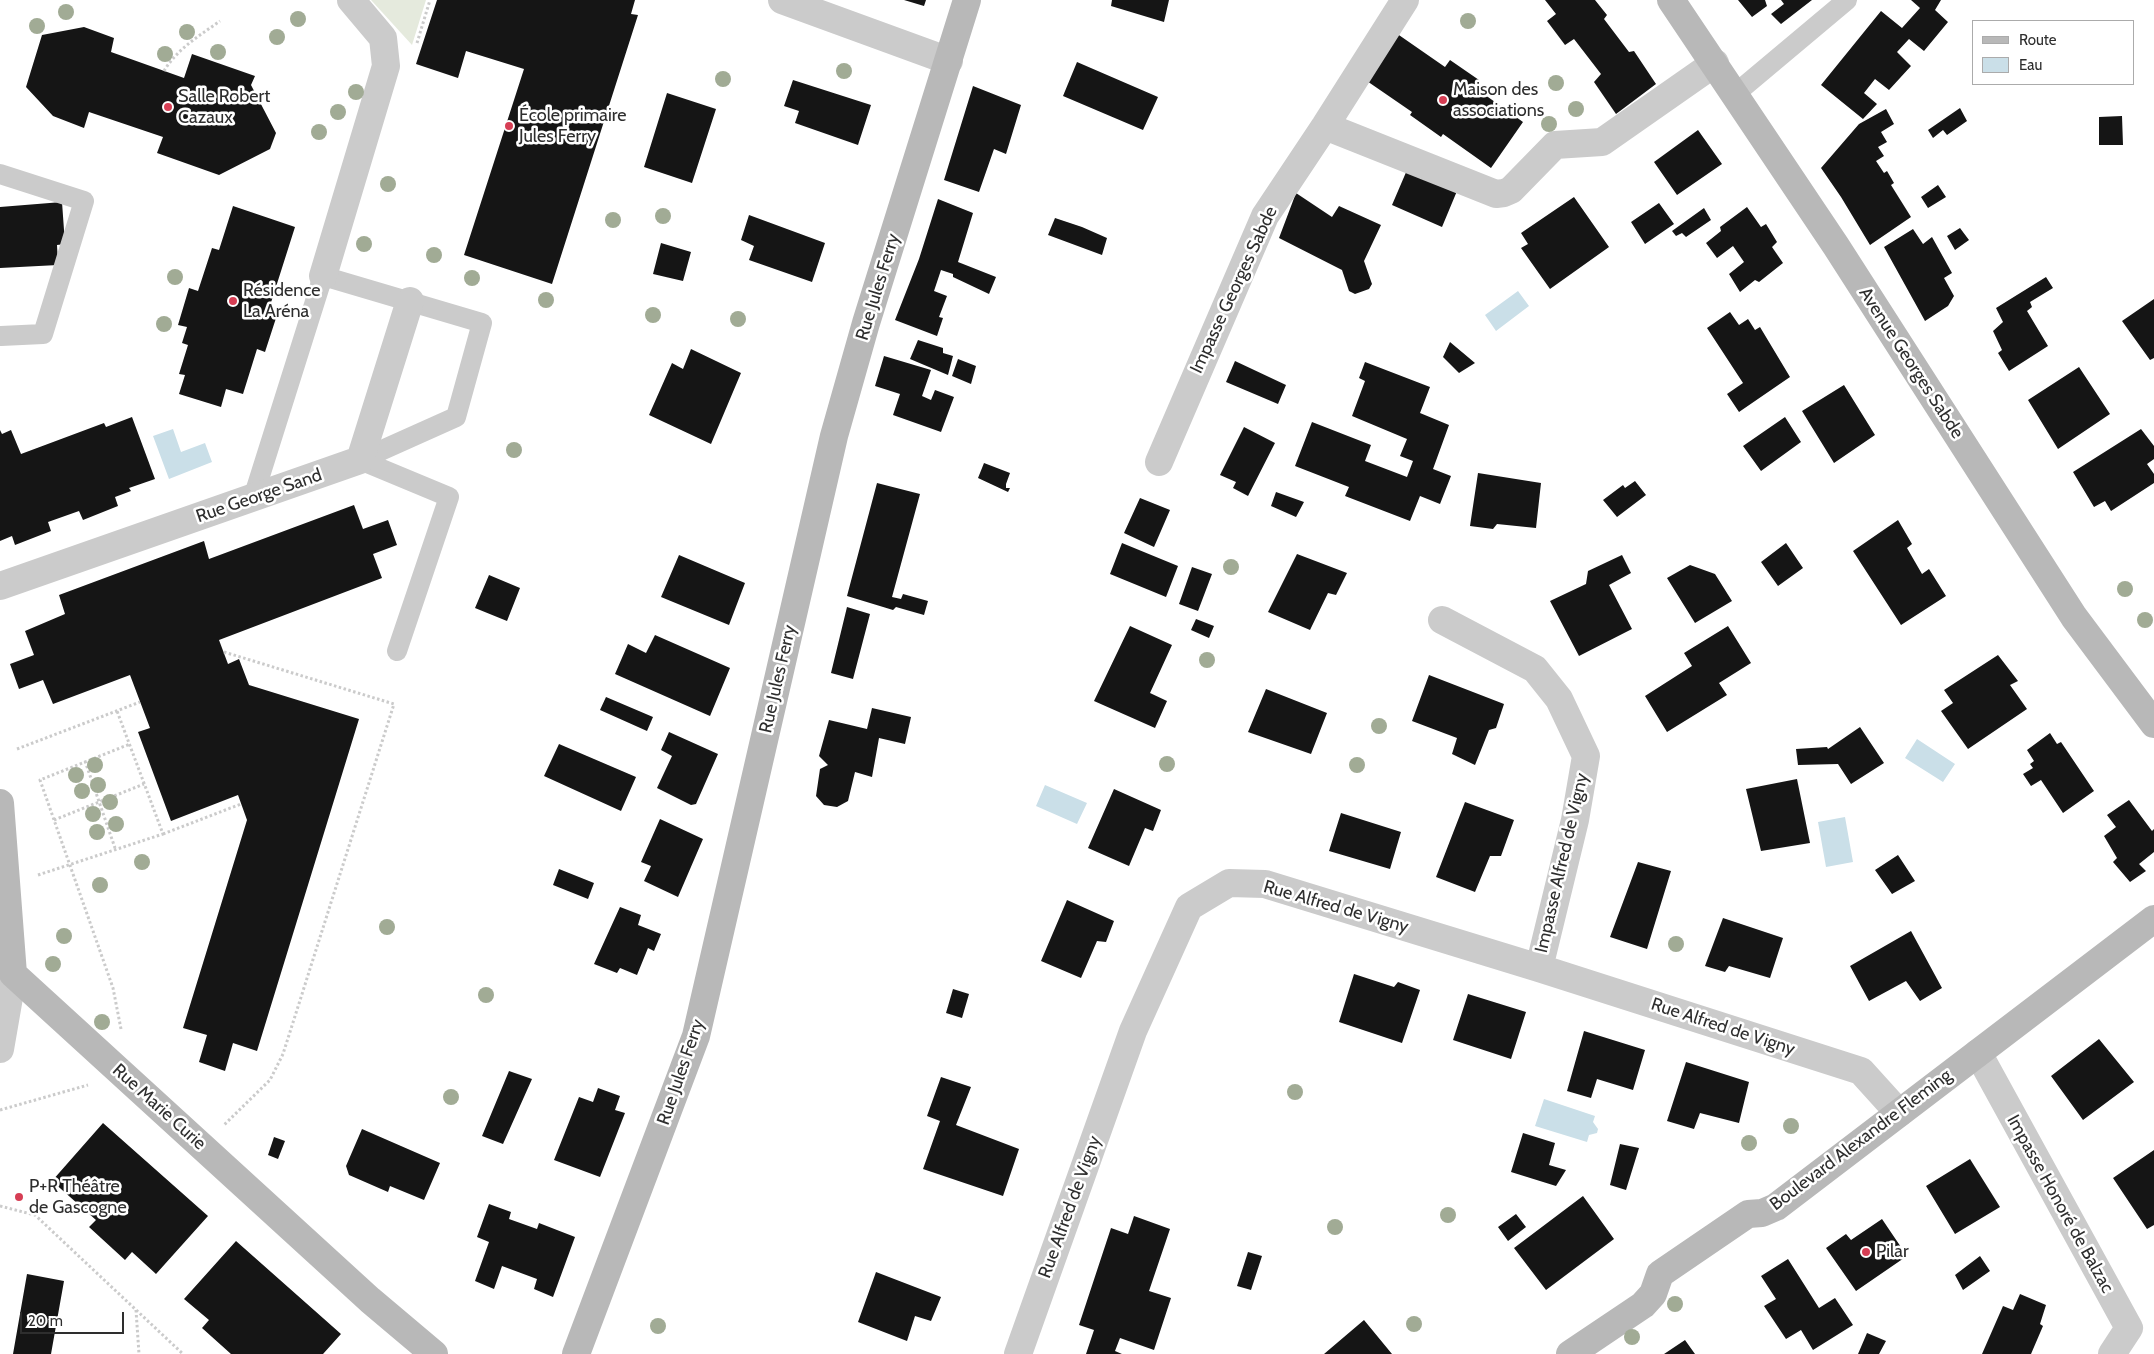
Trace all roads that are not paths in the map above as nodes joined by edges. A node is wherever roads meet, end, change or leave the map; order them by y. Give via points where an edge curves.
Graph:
1 (350, 0) edge
2 (782, 0) edge
3 (967, 0) edge
4 (1405, 0) edge
5 (1671, 0) edge
6 (1848, 0) edge
7 (949, 61) junction
8 (1715, 63) junction
9 (1736, 94) junction
10 (1325, 126) junction
11 (0, 174) edge
12 (322, 276) junction
13 (410, 301) junction
14 (1, 336) edge
15 (360, 460) junction
16 (1159, 462) dead end
17 (253, 498) junction
18 (0, 586) edge
19 (1442, 620) dead end
20 (397, 651) dead end
21 (2154, 724) edge
22 (0, 803) edge
23 (2154, 919) edge
24 (1539, 968) junction
25 (13, 974) junction
26 (0, 1049) edge
27 (1978, 1053) junction
28 (1900, 1113) junction
29 (434, 1354) edge
30 (576, 1354) edge
31 (1018, 1354) edge
32 (1570, 1354) edge
33 (2112, 1354) edge

1 - 12 street via 383,38 386,66
2 - 7 street
3 - 7 street, Rue Jules Ferry
4 - 10 street, Impasse Georges Sabde
5 - 8 street, Avenue Georges Sabde
6 - 9 lane
7 - 30 street, Rue Jules Ferry via 866,323 834,436 696,1036
8 - 9 street, Avenue Georges Sabde
8 - 10 street via 1602,142 1555,145 1504,193 1496,194
9 - 21 street, Avenue Georges Sabde via 2074,617
10 - 16 street, Impasse Georges Sabde via 1265,216
11 - 14 lane via 84,201 42,334
12 - 13 lane
12 - 17 lane
13 - 15 street
13 - 15 lane via 482,323 456,417
15 - 17 street, Rue George Sand
15 - 20 lane via 449,497
17 - 18 street, Rue George Sand
19 - 24 street, Impasse Alfred de Vigny via 1535,669 1559,699 1586,756 1575,820
22 - 25 street
23 - 27 street, Boulevard Alexandre Fleming
24 - 28 street, Rue Alfred de Vigny via 1861,1071
24 - 31 street, Rue Alfred de Vigny via 1265,884 1229,883 1189,907 1133,1031
25 - 26 street
25 - 29 street, Rue Marie Curie via 363,1294
27 - 28 street, Boulevard Alexandre Fleming
27 - 33 street, Impasse Honoré de Balzac via 2128,1328
28 - 32 street, Boulevard Alexandre Fleming via 1776,1207 1748,1214 1660,1274 1653,1294 1643,1305

